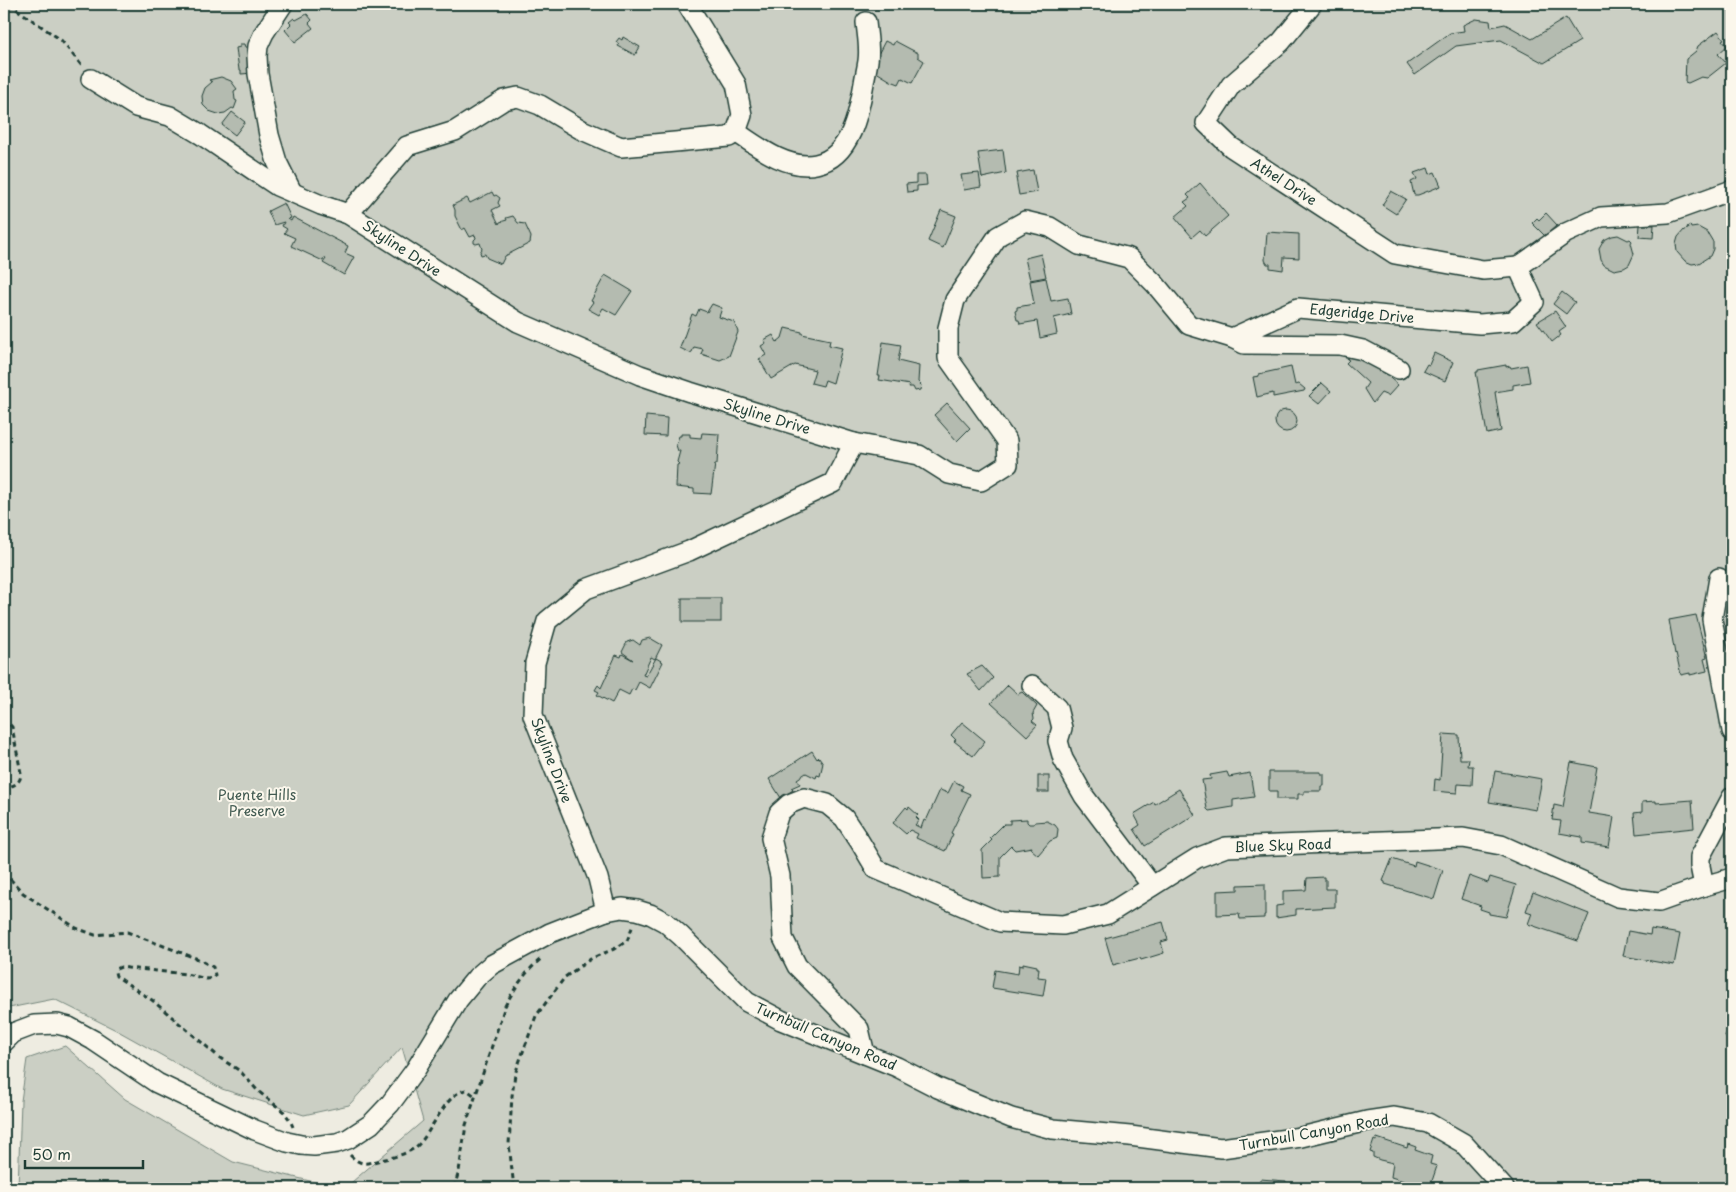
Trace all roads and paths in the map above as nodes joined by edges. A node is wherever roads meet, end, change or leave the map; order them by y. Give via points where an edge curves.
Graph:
1 (9, 4) edge
2 (283, 4) edge
3 (687, 4) edge
4 (1312, 4) edge
5 (866, 22) dead end
6 (91, 79) joint
7 (736, 132) junction
8 (1732, 190) edge
9 (292, 192) junction
10 (348, 214) junction
11 (1518, 267) junction
12 (1232, 338) junction
13 (1399, 368) dead end
14 (854, 443) junction
15 (1718, 578) dead end
16 (1032, 686) dead end
17 (4, 718) edge
18 (1732, 731) edge
19 (4, 787) edge
20 (1732, 798) edge
21 (4, 872) edge
22 (1732, 878) edge
23 (1152, 886) junction
24 (1704, 886) junction
25 (637, 910) junction
26 (606, 911) junction
27 (544, 956) dead end
28 (4, 1042) edge
29 (865, 1054) junction
30 (475, 1096) junction
31 (294, 1144) junction
32 (346, 1154) dead end
33 (568, 1183) dead end
34 (454, 1188) edge
35 (514, 1188) edge
36 (562, 1188) edge
37 (1504, 1188) edge

1 - 6 path via 61,40
2 - 9 street via 264,33 257,56 270,135
3 - 7 street via 736,84 742,115
4 - 11 street, Athel Drive via 1282,42 1231,85 1206,122 1231,147 1395,254 1483,270
5 - 7 street via 868,59 860,108 846,144 833,156 816,164 796,164 762,151
6 - 9 street, Skyline Drive via 136,108 170,116 266,180
7 - 10 street via 729,137 620,148 540,105 518,97 504,100 455,131 407,146
8 - 11 street via 1668,213 1601,217 1566,233
9 - 10 street, Skyline Drive
10 - 14 street, Skyline Drive via 518,322 640,375
11 - 12 street, Edgeridge Drive via 1534,302 1513,321 1480,324 1298,308
12 - 13 street via 1244,344 1340,345 1363,350
12 - 14 street via 1189,325 1129,258 1079,245 1050,227 1025,221 998,236 955,300 948,328 948,358 1007,441 1008,464 981,481 949,474 918,455
14 - 26 street, Skyline Drive via 833,483 688,550 586,589 547,621 535,663 534,715 598,878
15 - 18 street via 1712,619
16 - 23 street via 1057,708 1062,728 1058,741 1063,759 1084,796
17 - 19 path via 12,727 21,778 17,784
20 - 24 street via 1700,857
21 - 31 path via 23,893 76,928 95,934 127,932 213,967 215,975 207,979 121,967 115,972 116,976 240,1071 284,1112 290,1120
22 - 24 street, Blue Sky Road
23 - 24 street, Blue Sky Road via 1197,858 1226,847 1463,838 1501,845 1618,897 1659,902
23 - 29 street, Blue Sky Road via 1108,914 1062,925 1000,922 876,869 844,818 827,804 804,798 789,804 780,813 772,838 780,876 783,938 797,966 859,1029
25 - 26 street, Turnbull Canyon Road
25 - 29 street, Turnbull Canyon Road via 657,918 681,936 747,1002 781,1020
25 - 35 path via 627,941 592,958 565,977 536,1016 515,1074 512,1096 508,1144
26 - 31 street, Turnbull Canyon Road via 527,944 477,978 458,1000 401,1091 371,1124 337,1143
27 - 30 path via 532,966 505,1006
28 - 31 street, Turnbull Canyon Road via 13,1033 34,1024 69,1027 173,1091 254,1130
29 - 37 street, Turnbull Canyon Road via 1011,1118 1053,1129 1221,1148 1301,1137 1394,1117 1428,1122 1463,1143
30 - 32 path via 467,1090 457,1094 418,1146 409,1151 367,1164
30 - 34 path
33 - 36 path

